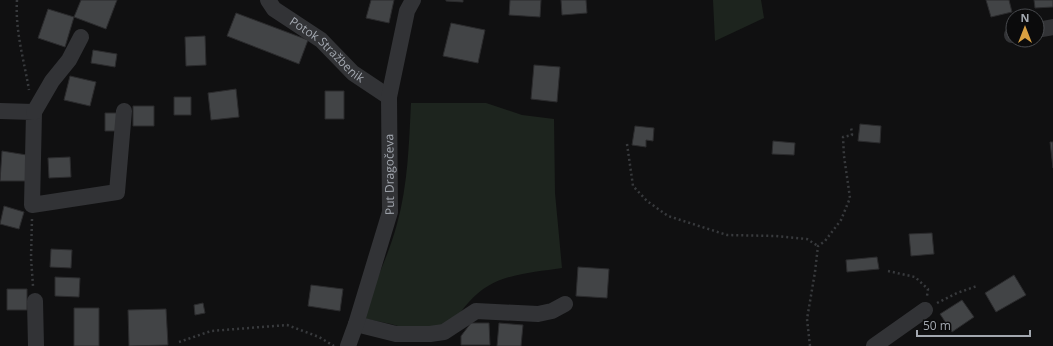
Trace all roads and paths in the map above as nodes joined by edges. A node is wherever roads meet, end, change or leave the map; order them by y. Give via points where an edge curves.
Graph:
1 (17, 0) edge
2 (268, 0) edge
3 (413, 0) edge
4 (81, 37) dead end
5 (389, 97) junction
6 (0, 110) edge
7 (124, 111) dead end
8 (34, 112) junction
9 (851, 126) dead end
10 (627, 144) dead end
11 (32, 205) junction
12 (818, 246) junction
13 (888, 271) dead end
14 (977, 286) dead end
15 (35, 301) joint
16 (565, 304) dead end
17 (925, 310) junction
18 (356, 324) junction
19 (179, 342) dead end
20 (36, 346) edge
21 (334, 346) edge
22 (348, 346) edge
23 (810, 346) edge
24 (874, 346) edge

1 - 8 path via 16,17 22,59
2 - 5 street, Potok Stražbenik via 274,8 321,40 353,73
3 - 5 street, Put Dragočeva via 407,11
4 - 8 street via 69,60 52,81
5 - 18 street, Put Dragočeva via 390,212
6 - 8 street
7 - 11 street via 117,192
8 - 11 street
9 - 12 path via 852,135 843,137 850,198 841,220
10 - 12 path via 633,186 647,201 668,216 727,235 806,239
11 - 15 path via 31,258
12 - 23 path via 806,319
13 - 17 path via 915,277 928,289
14 - 17 path via 957,292
15 - 20 street
16 - 18 street via 552,311 538,314 476,311 444,332 430,334 396,334
17 - 24 street
18 - 22 street, Put Dragočeva
19 - 21 path via 211,331 287,325 319,337

